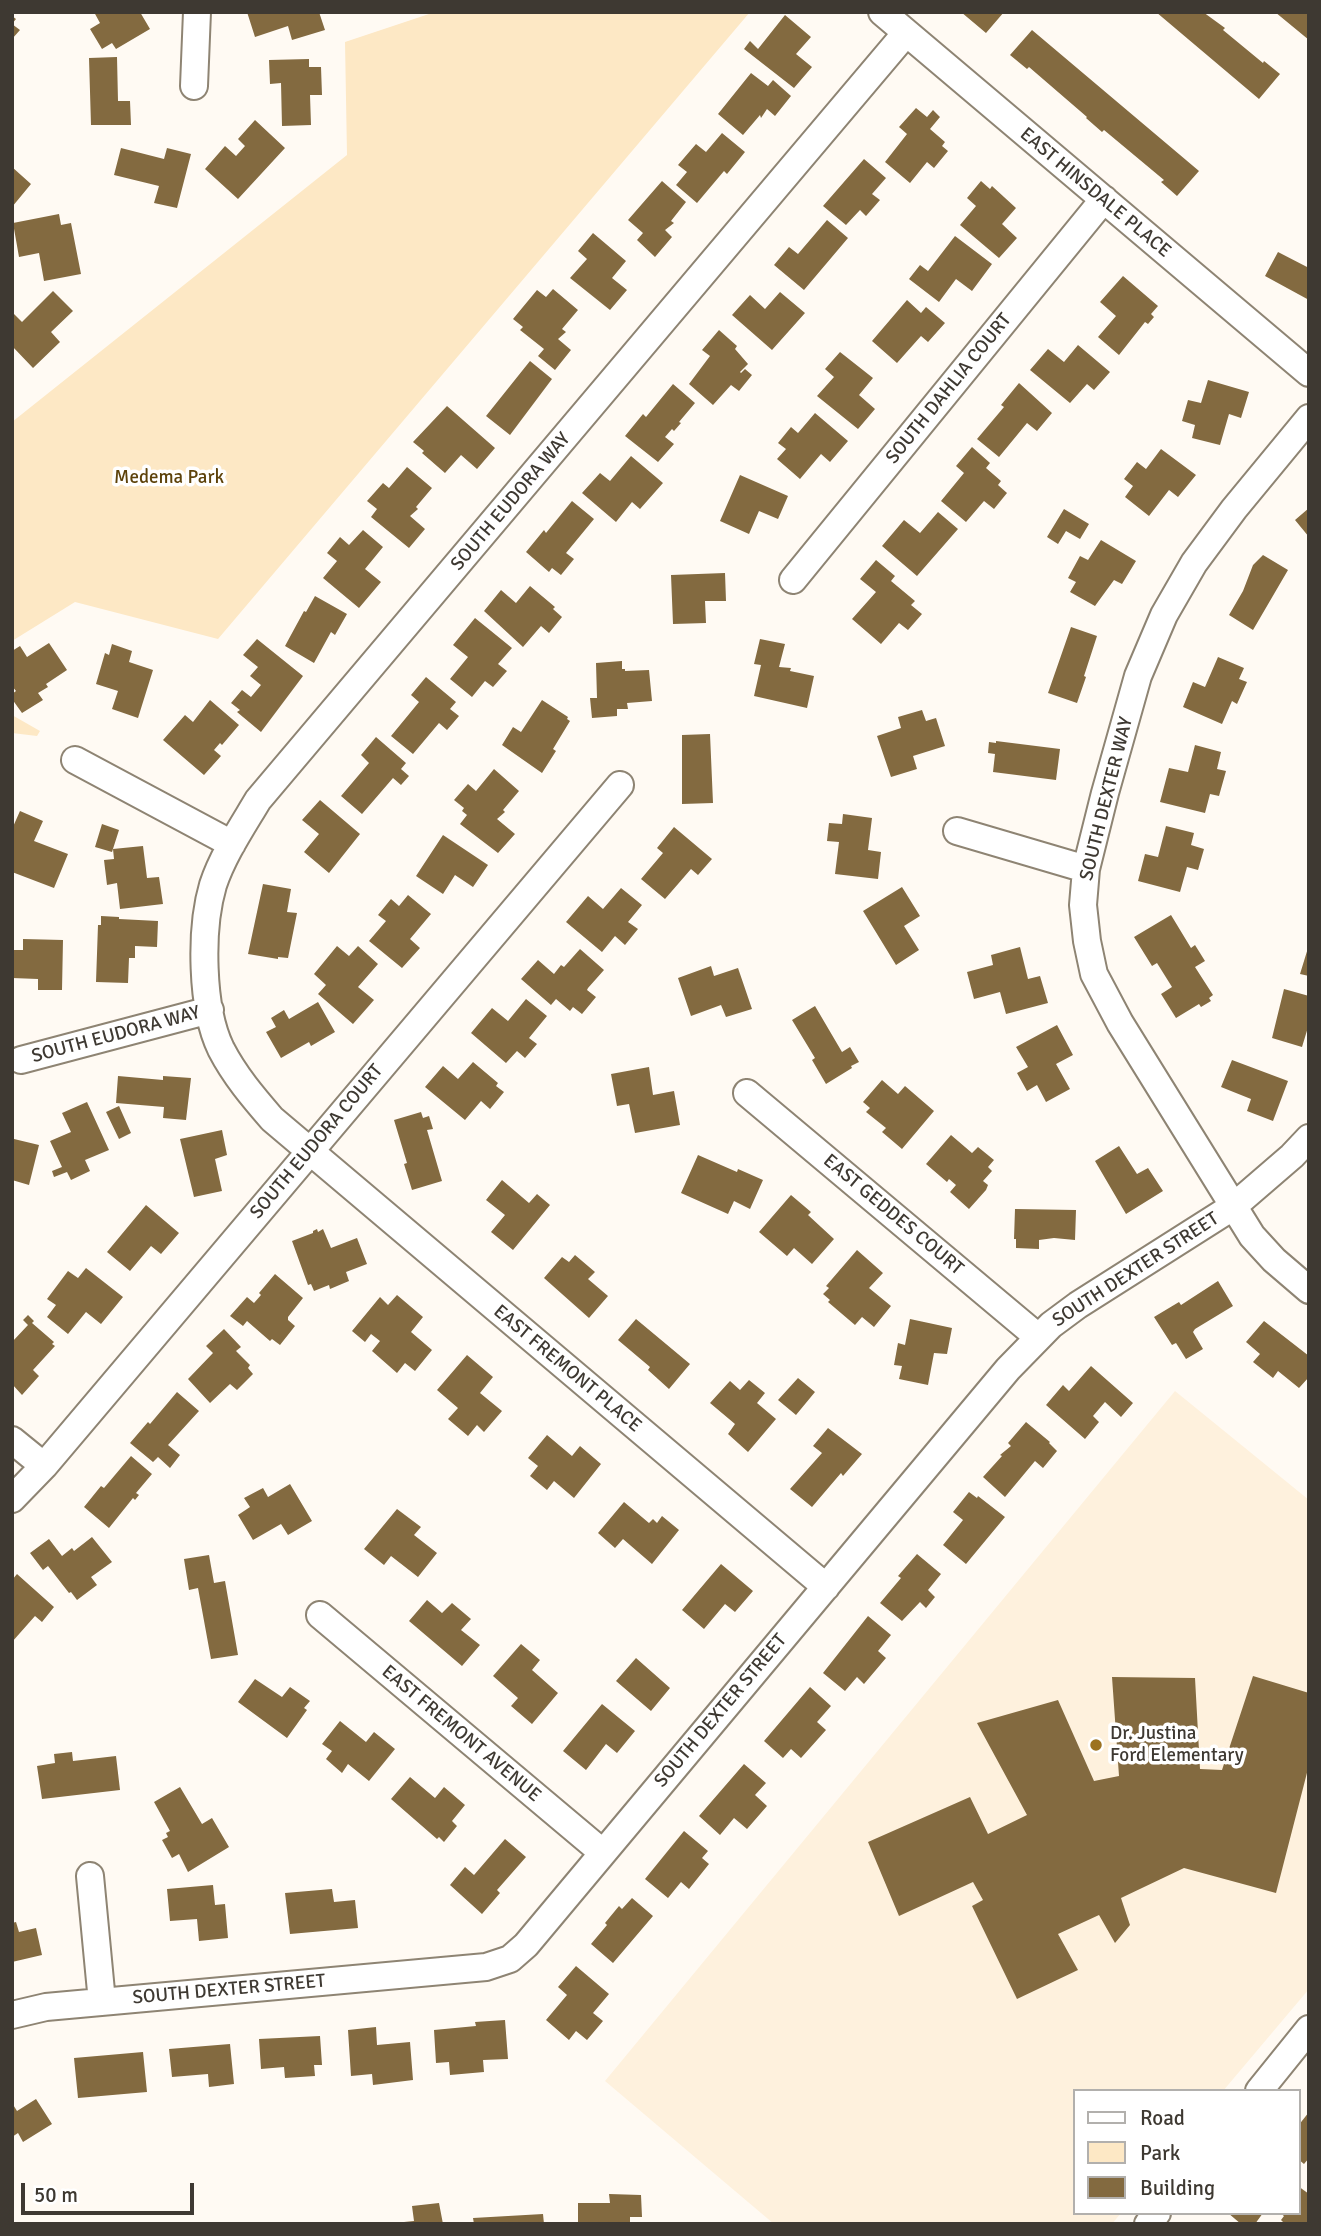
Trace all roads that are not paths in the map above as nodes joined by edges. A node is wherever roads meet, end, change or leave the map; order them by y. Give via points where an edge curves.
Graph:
1 (197, 12) edge
2 (882, 12) edge
3 (906, 33) junction
4 (194, 86) dead end
5 (1104, 199) junction
6 (1309, 373) edge
7 (1309, 418) edge
8 (793, 580) dead end
9 (75, 760) dead end
10 (620, 785) dead end
11 (957, 831) dead end
12 (232, 844) junction
13 (1086, 869) junction
14 (210, 1010) junction
15 (21, 1060) dead end
16 (747, 1093) dead end
17 (1309, 1138) edge
18 (309, 1152) junction
19 (1234, 1206) junction
20 (1309, 1290) edge
21 (1038, 1337) junction
22 (12, 1440) edge
23 (44, 1466) junction
24 (12, 1499) edge
25 (826, 1587) junction
26 (320, 1615) dead end
27 (602, 1852) junction
28 (90, 1877) dead end
29 (102, 2002) junction
30 (12, 2015) edge
31 (1309, 2029) edge
32 (1261, 2089) edge

1 - 4 street
2 - 3 street, EAST HINSDALE PLACE
3 - 5 street, EAST HINSDALE PLACE
3 - 12 street, SOUTH EUDORA WAY via 258,800
5 - 6 street, EAST HINSDALE PLACE
5 - 8 street, SOUTH DAHLIA COURT
7 - 13 street, SOUTH DEXTER WAY via 1194,563 1164,615 1138,676
9 - 12 street
10 - 18 street, SOUTH EUDORA COURT
11 - 13 street
12 - 14 street, SOUTH EUDORA WAY via 214,885 204,926
13 - 19 street, SOUTH DEXTER WAY via 1083,905 1094,974
14 - 15 street, SOUTH EUDORA WAY
14 - 18 street, SOUTH EUDORA WAY via 220,1047 239,1081
16 - 21 street, EAST GEDDES COURT
17 - 19 street, SOUTH DEXTER STREET
18 - 23 street, SOUTH EUDORA COURT
18 - 25 street, EAST FREMONT PLACE
19 - 20 street, SOUTH DEXTER WAY via 1252,1236
19 - 21 street, SOUTH DEXTER STREET via 1078,1305
21 - 25 street, SOUTH DEXTER STREET
22 - 23 street
23 - 24 street, SOUTH EUDORA COURT
25 - 27 street, SOUTH DEXTER STREET
26 - 27 street, EAST FREMONT AVENUE
27 - 29 street, SOUTH DEXTER STREET via 526,1945 510,1959 486,1967
28 - 29 street
29 - 30 street, SOUTH DEXTER STREET
31 - 32 street

